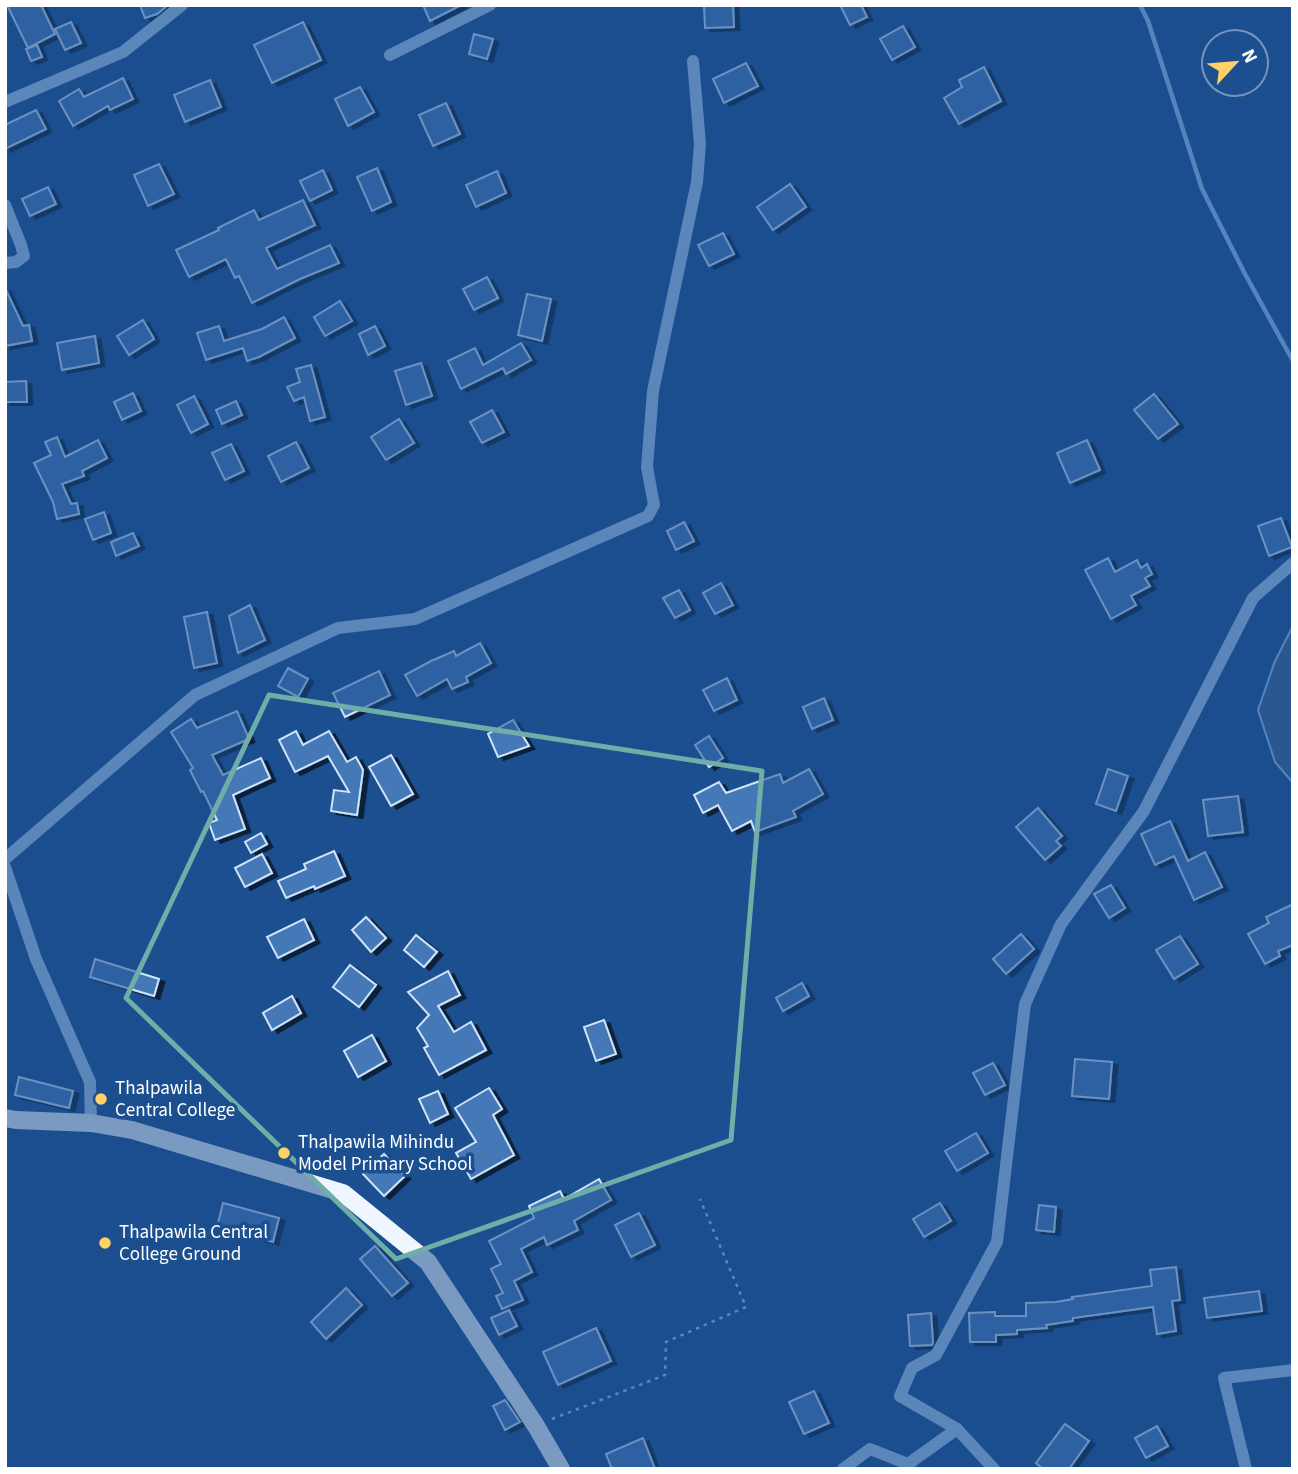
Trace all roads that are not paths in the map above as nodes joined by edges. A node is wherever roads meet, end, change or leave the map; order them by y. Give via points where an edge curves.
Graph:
1 (182, 5) edge
2 (490, 5) edge
3 (390, 55) dead end
4 (693, 61) dead end
5 (5, 103) edge
6 (5, 205) edge
7 (5, 263) edge
8 (1293, 564) edge
9 (5, 859) edge
10 (5, 867) edge
11 (5, 1118) edge
12 (91, 1123) junction
13 (1293, 1370) edge
14 (957, 1429) junction
15 (561, 1469) edge
16 (843, 1469) edge
17 (995, 1469) edge
18 (1247, 1469) edge

1 - 5 street via 123,52
2 - 3 street
4 - 9 street via 700,144 697,182 653,391 647,467 654,505 648,516 415,619 338,628 195,695
6 - 7 street via 24,256
8 - 14 street via 1253,598 1144,811 1061,924 1025,1004 997,1241 936,1355 912,1368 900,1396
10 - 12 street via 36,959 90,1082
11 - 12 main road
12 - 15 main road via 132,1130 343,1193 428,1262
13 - 18 street via 1224,1378
14 - 16 street via 908,1464 870,1449
14 - 17 street

